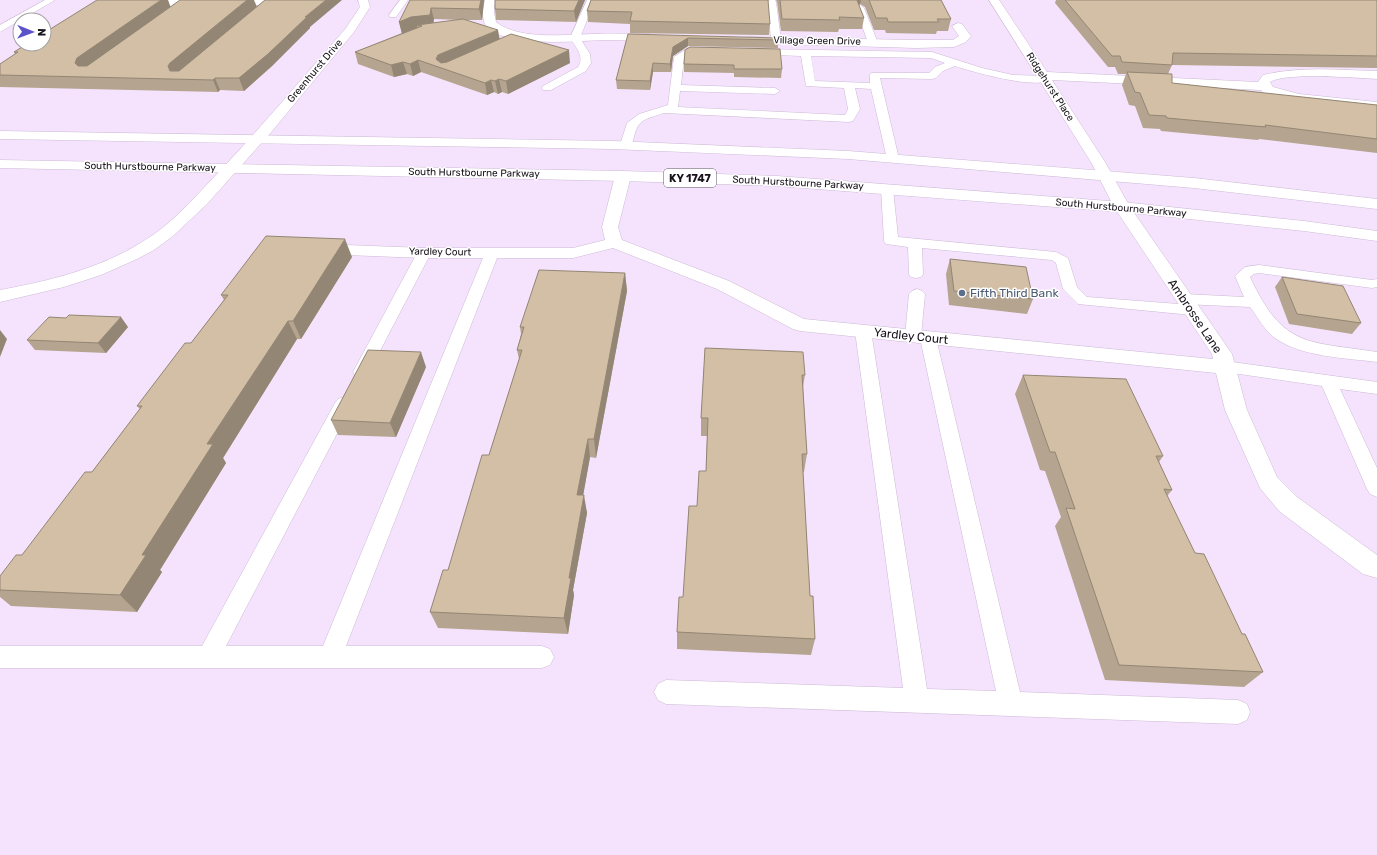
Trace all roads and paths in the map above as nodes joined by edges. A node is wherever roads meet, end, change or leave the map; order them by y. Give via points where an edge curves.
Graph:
1 (51, 0) edge
2 (290, 0) edge
3 (363, 0) edge
4 (404, 0) edge
5 (490, 0) edge
6 (591, 0) edge
7 (994, 0) edge
8 (271, 2) junction
9 (772, 2) dead end
10 (130, 3) edge
11 (186, 3) junction
12 (860, 8) edge
13 (259, 12) edge
14 (173, 13) edge
15 (393, 15) dead end
16 (958, 26) dead end
17 (0, 29) edge
18 (522, 36) junction
19 (575, 38) junction
20 (667, 38) edge
21 (737, 40) edge
22 (776, 40) junction
23 (508, 43) edge
24 (873, 43) junction
25 (719, 51) edge
26 (742, 51) edge
27 (805, 52) junction
28 (955, 62) junction
29 (1377, 75) edge
30 (1043, 78) junction
31 (849, 85) junction
32 (876, 86) junction
33 (1266, 86) junction
34 (547, 88) dead end
35 (676, 88) junction
36 (775, 91) dead end
37 (811, 95) junction
38 (1377, 106) edge
39 (663, 110) junction
40 (814, 118) junction
41 (0, 135) edge
42 (257, 140) junction
43 (626, 145) junction
44 (894, 159) junction
45 (0, 164) edge
46 (231, 169) junction
47 (1104, 175) junction
48 (623, 176) junction
49 (887, 189) junction
50 (1377, 204) edge
51 (1122, 207) junction
52 (1377, 236) edge
53 (614, 242) junction
54 (915, 243) junction
55 (305, 248) edge
56 (424, 253) junction
57 (492, 253) junction
58 (916, 274) dead end
59 (1377, 283) edge
60 (916, 294) dead end
61 (0, 296) edge
62 (1254, 302) junction
63 (1188, 304) junction
64 (863, 331) junction
65 (921, 337) junction
66 (1377, 357) edge
67 (1225, 368) junction
68 (1328, 381) junction
69 (1377, 388) edge
70 (1377, 489) edge
71 (1377, 567) edge
72 (0, 657) edge
73 (208, 657) junction
74 (330, 657) junction
75 (542, 657) dead end
76 (666, 692) dead end
77 (917, 700) junction
78 (1011, 704) junction
79 (1238, 712) dead end

1 - 17 lane
2 - 8 street
3 - 42 street, Greenhurst Drive via 365,7 361,15
4 - 15 lane
5 - 18 street via 487,24 504,32
6 - 19 lane
7 - 30 street, Ridgehurst Place
8 - 11 street
8 - 13 street
9 - 22 lane
10 - 11 street
11 - 14 street
12 - 24 lane
16 - 24 street, Village Green Drive via 965,36 954,43
18 - 19 street
18 - 23 lane
19 - 20 street
19 - 34 lane via 586,54 586,63 582,69
21 - 22 street, Village Green Drive
22 - 24 street, Village Green Drive
25 - 35 lane via 688,50 679,57
26 - 27 lane
27 - 28 lane via 932,55
27 - 37 lane
28 - 30 lane via 980,71 1013,78
28 - 32 lane via 939,69 932,76 875,75
29 - 33 street via 1324,73 1275,76 1267,78 1264,82
30 - 33 street
30 - 47 street, Ridgehurst Place
31 - 32 lane
31 - 37 lane
31 - 40 lane via 854,109 849,119
32 - 44 lane
33 - 38 street via 1268,90 1298,98
35 - 36 lane
35 - 39 lane via 673,107
37 - 40 lane
39 - 40 lane
39 - 43 lane via 643,116 631,125
41 - 42 street
42 - 43 street
42 - 46 street, Greenhurst Drive
43 - 44 street
44 - 47 street
45 - 46 street, South Hurstbourne Parkway / KY 1747
46 - 48 street, South Hurstbourne Parkway / KY 1747
46 - 61 street, Greenhurst Drive via 173,228 122,260 76,279
47 - 50 street
47 - 51 street, Ridgehurst Place
48 - 49 street, South Hurstbourne Parkway / KY 1747 via 777,181
48 - 53 street via 610,227
49 - 51 street, South Hurstbourne Parkway / KY 1747
49 - 54 lane via 891,240
51 - 52 street, South Hurstbourne Parkway / KY 1747
51 - 63 street, Ambrosse Lane
53 - 57 street, Yardley Court via 573,253
53 - 64 street, Yardley Court via 723,285 800,325
54 - 58 lane
54 - 63 lane via 1056,256 1063,261 1070,289 1083,301
55 - 56 street, Yardley Court
56 - 57 street, Yardley Court
56 - 73 lane
57 - 74 lane
59 - 62 lane via 1250,270 1242,276
60 - 65 lane
62 - 63 lane
62 - 66 lane via 1274,328 1294,342
63 - 67 street, Ambrosse Lane via 1222,354
64 - 65 street, Yardley Court
64 - 77 lane
65 - 67 street, Yardley Court
65 - 78 lane
67 - 68 lane
67 - 71 street, Ambrosse Lane via 1236,410 1268,482 1288,504 1372,566
68 - 69 lane
68 - 70 lane
72 - 73 lane
73 - 74 lane
74 - 75 lane
76 - 77 lane
77 - 78 lane
78 - 79 lane

